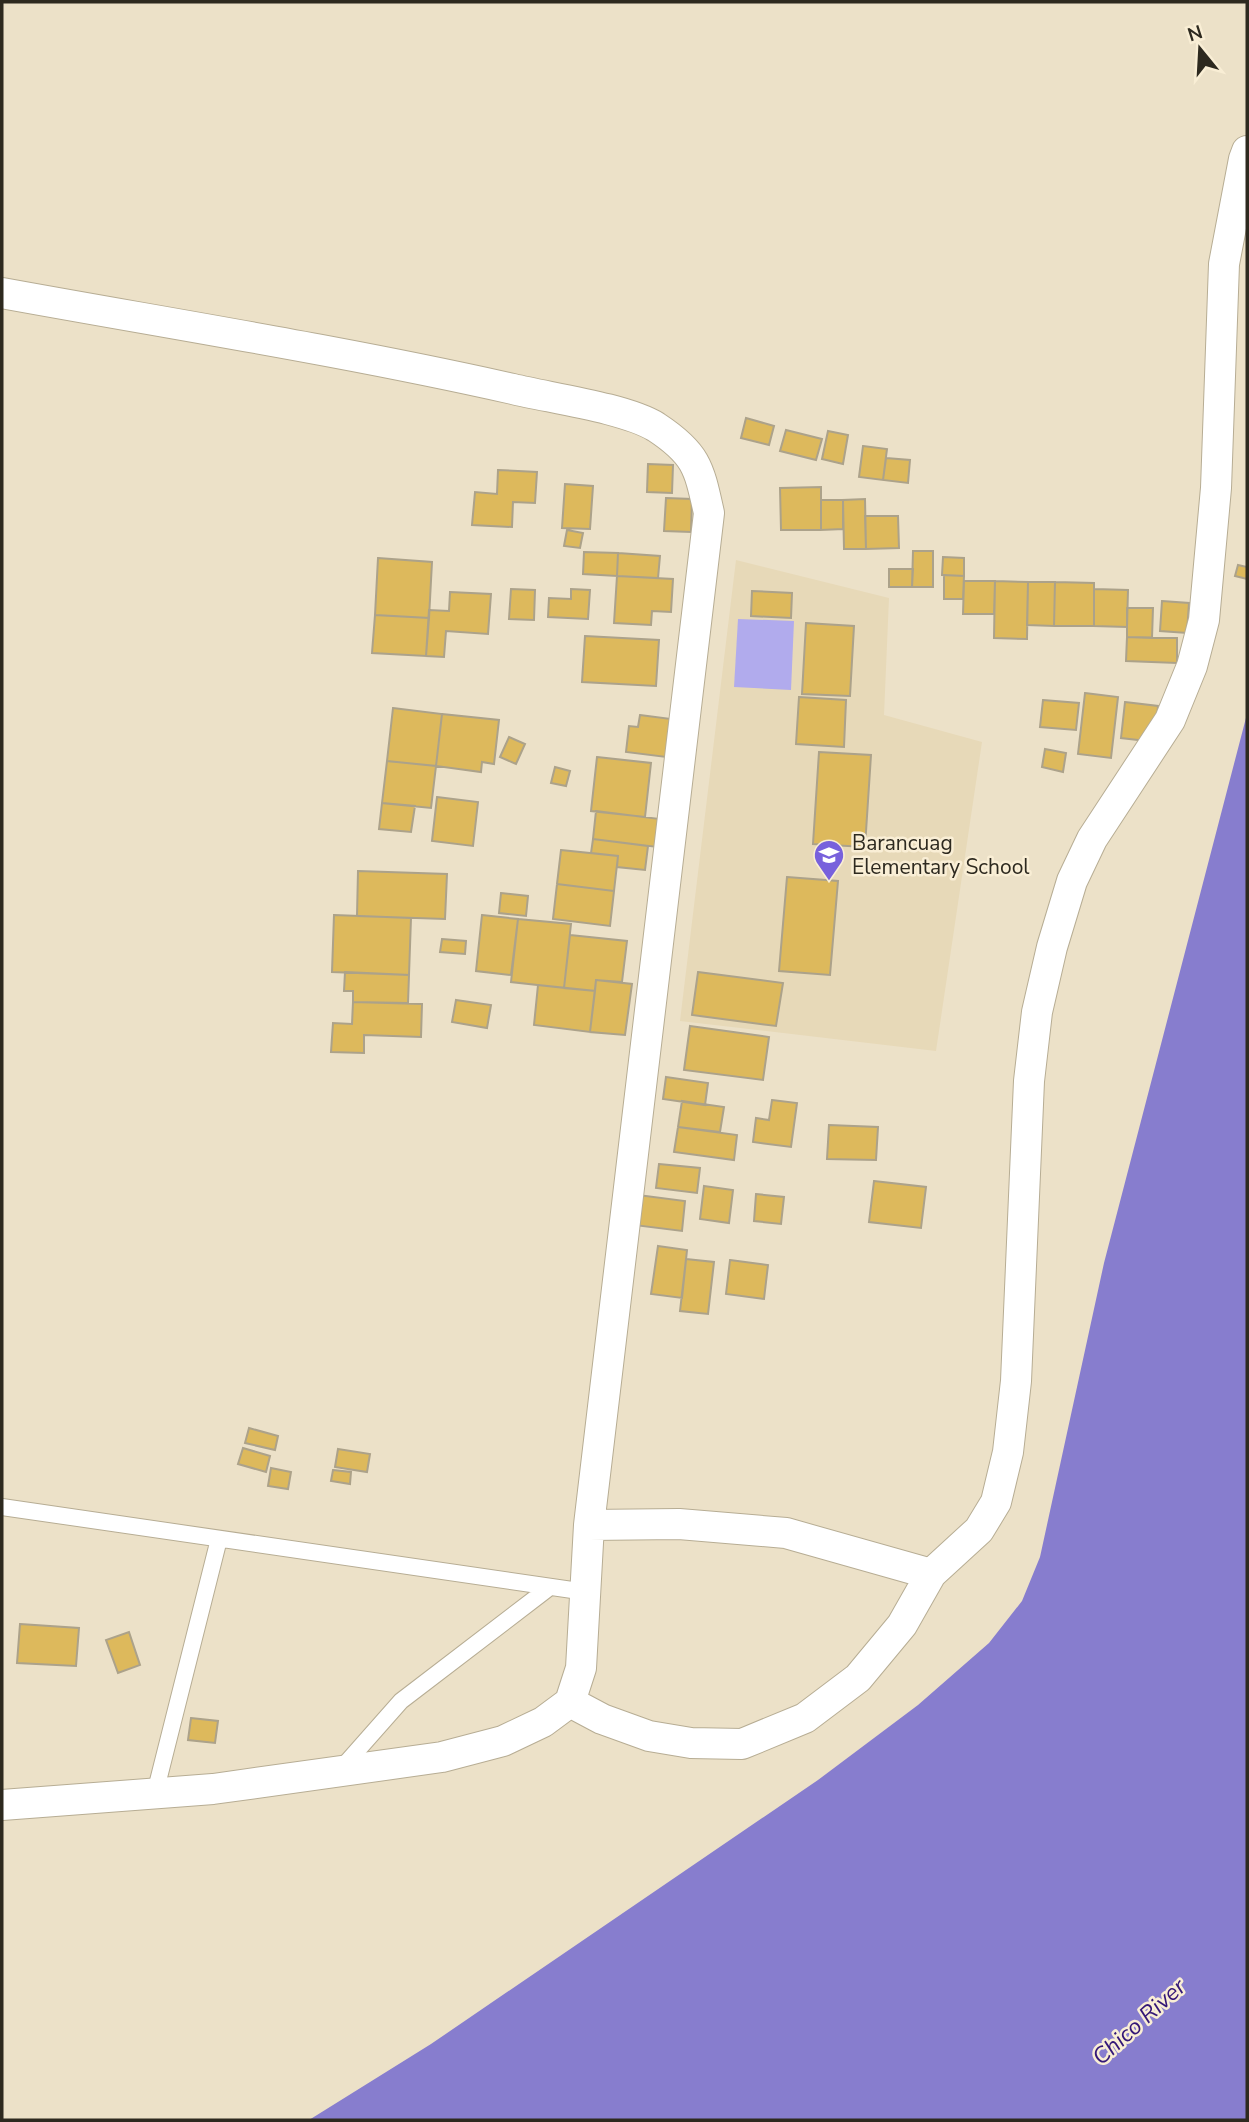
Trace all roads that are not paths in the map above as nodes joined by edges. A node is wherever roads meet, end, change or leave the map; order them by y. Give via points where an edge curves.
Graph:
1 (1247, 151) edge
2 (2, 293) edge
3 (2, 1507) edge
4 (589, 1525) junction
5 (219, 1539) junction
6 (931, 1574) junction
7 (550, 1587) junction
8 (586, 1592) junction
9 (570, 1702) junction
10 (338, 1772) junction
11 (155, 1793) junction
12 (2, 1805) edge

1 - 6 street via 1224,264 1216,488 1204,620 1170,720 1092,839 1072,881 1052,947 1037,1012 1029,1081 1016,1381 1008,1452 996,1502 979,1530
2 - 4 street via 451,375 615,412 653,425 681,445 699,471 709,513
3 - 5 lane
4 - 6 street via 679,1524 786,1533
4 - 8 street
5 - 7 lane
5 - 11 lane
6 - 9 street via 902,1625 858,1678 805,1718 742,1744 649,1736
7 - 8 lane
7 - 10 lane via 401,1701
8 - 9 street via 581,1668
9 - 10 street via 543,1722 503,1741 442,1758
10 - 11 street
11 - 12 street

